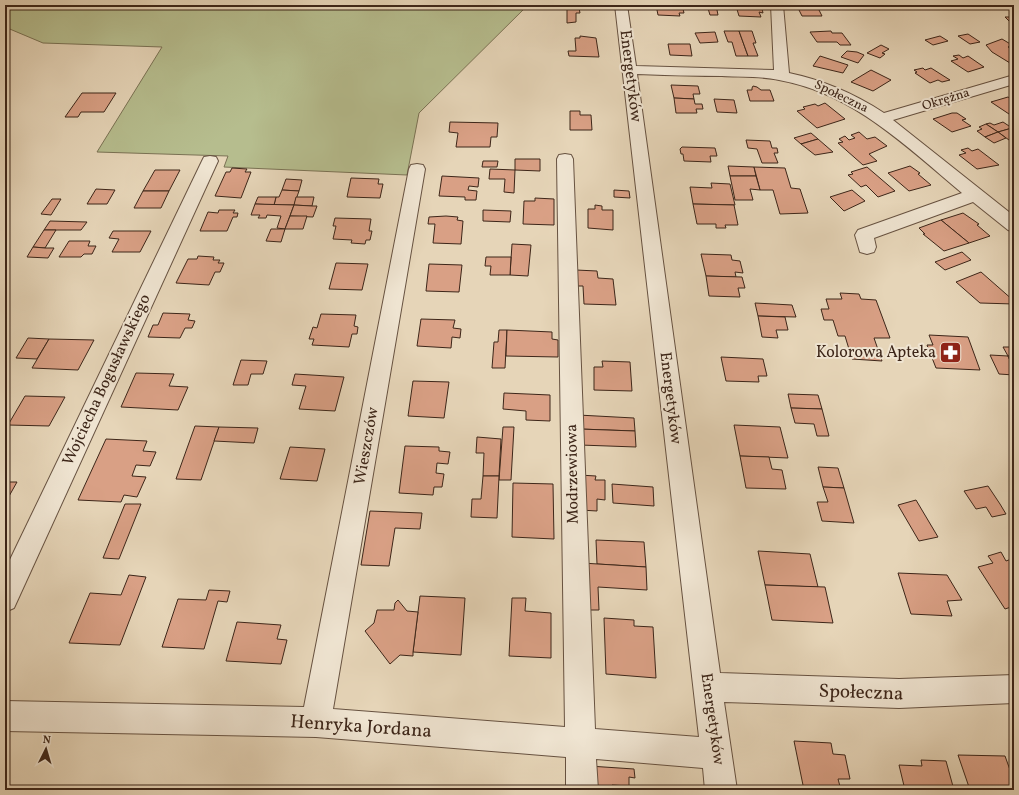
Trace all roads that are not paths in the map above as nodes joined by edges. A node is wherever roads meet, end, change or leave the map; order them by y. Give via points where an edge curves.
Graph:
1 (621, 5) edge
2 (777, 5) edge
3 (629, 70) junction
4 (782, 75) junction
5 (1013, 80) edge
6 (882, 119) junction
7 (566, 159) dead end
8 (210, 161) dead end
9 (417, 169) dead end
10 (975, 195) junction
11 (1014, 226) edge
12 (867, 247) dead end
13 (5, 599) edge
14 (707, 687) junction
15 (1014, 689) edge
16 (5, 716) edge
17 (316, 722) junction
18 (580, 744) junction
19 (716, 754) junction
20 (582, 790) edge
21 (721, 790) edge

1 - 3 street, Energetyków
2 - 4 street
3 - 4 street, Społeczna
3 - 14 street, Energetyków
4 - 6 street, Społeczna via 838,93
5 - 6 street, Okrężna
6 - 10 street, Społeczna
7 - 18 street, Modrzewiowa
8 - 13 street, Wojciecha Bogusławskiego
9 - 17 street, Wieszczów
10 - 11 street, Społeczna
10 - 12 street via 864,235
14 - 15 street, Społeczna via 892,695
14 - 19 street, Energetyków
16 - 17 street, Henryka Jordana
17 - 18 street, Henryka Jordana
18 - 19 street, Henryka Jordana
18 - 20 street, Modrzewiowa
19 - 21 street, Energetyków

